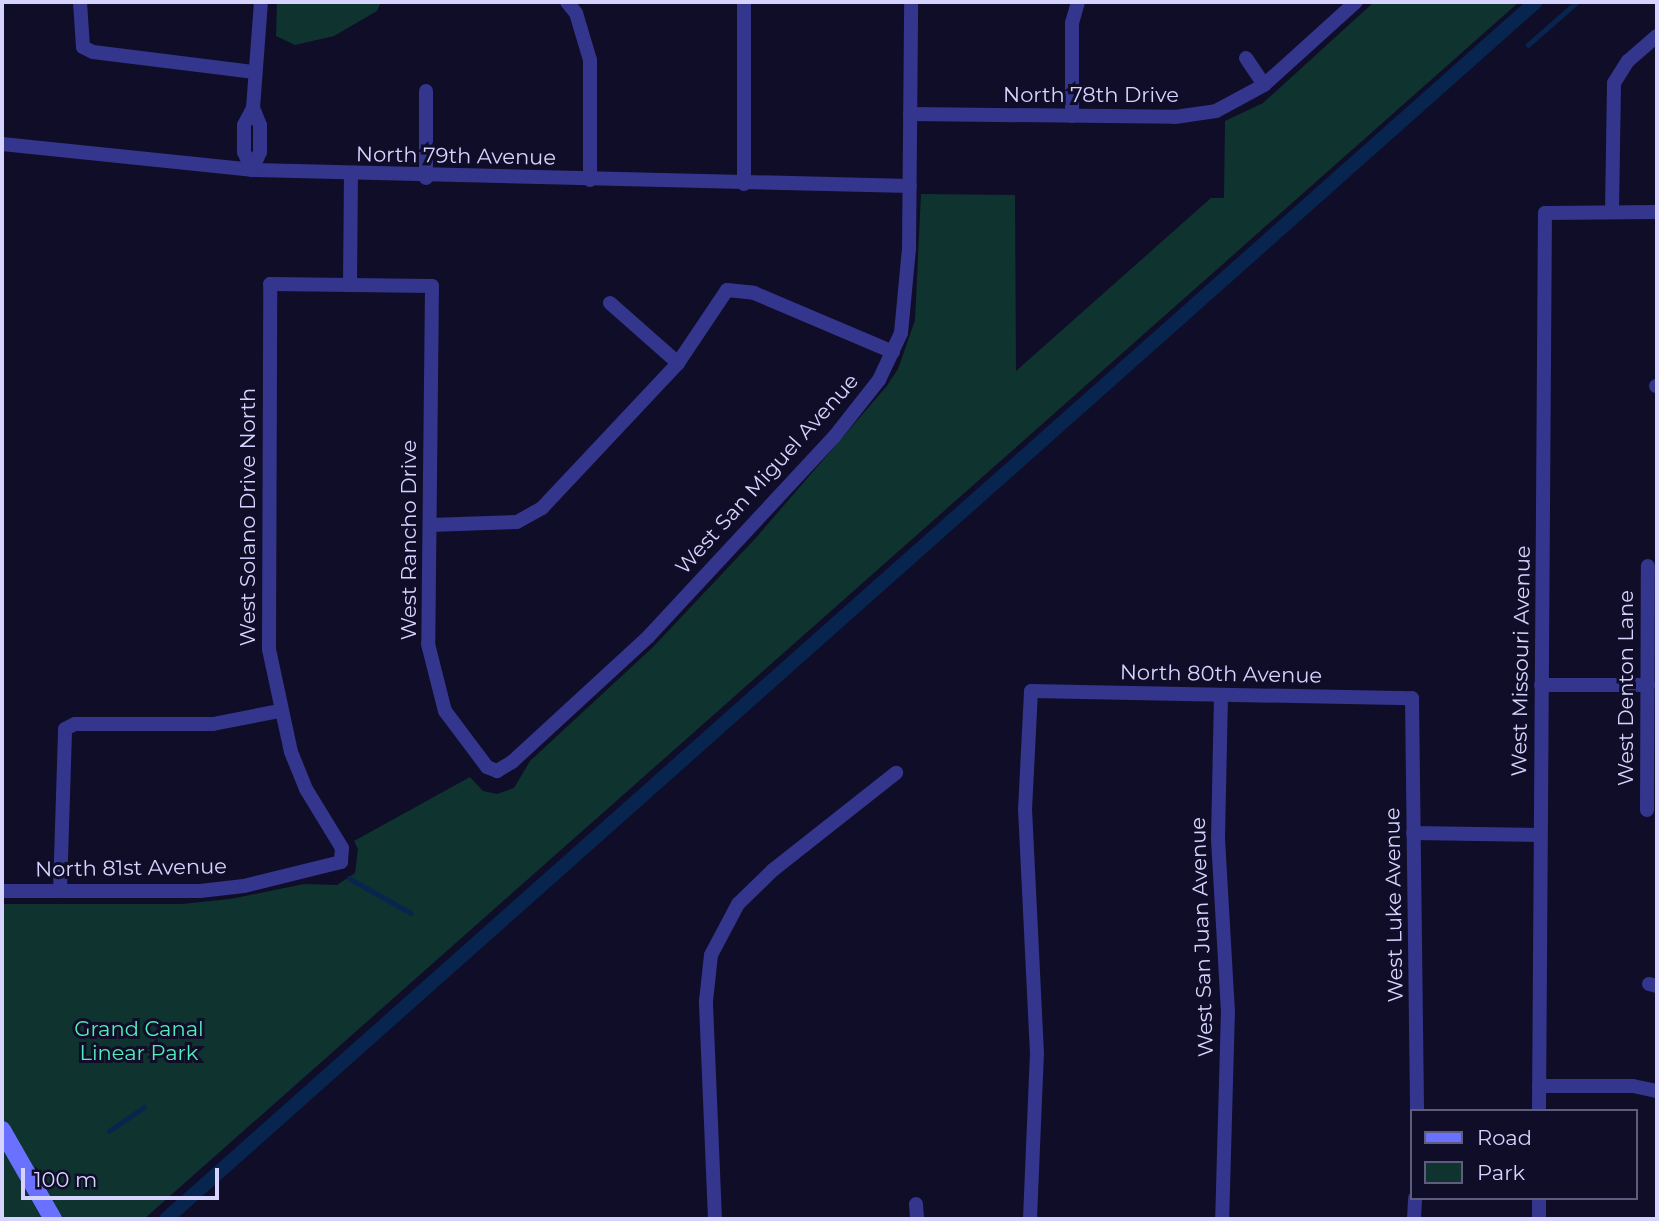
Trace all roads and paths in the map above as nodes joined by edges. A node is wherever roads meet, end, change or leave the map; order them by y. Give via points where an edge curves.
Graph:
1 (80, 2) edge
2 (261, 2) edge
3 (567, 2) edge
4 (744, 2) edge
5 (911, 2) edge
6 (1078, 2) edge
7 (1356, 2) edge
8 (1657, 36) edge
9 (1246, 58) dead end
10 (253, 72) junction
11 (1264, 85) junction
12 (426, 91) dead end
13 (910, 114) junction
14 (1072, 116) junction
15 (2, 144) edge
16 (252, 170) junction
17 (351, 174) junction
18 (426, 178) junction
19 (590, 180) junction
20 (744, 184) junction
21 (910, 186) junction
22 (1612, 211) junction
23 (1657, 212) edge
24 (350, 285) junction
25 (610, 303) dead end
26 (893, 352) junction
27 (678, 363) junction
28 (430, 525) junction
29 (1648, 566) dead end
30 (1541, 685) junction
31 (1647, 685) junction
32 (1221, 695) junction
33 (1412, 698) joint
34 (279, 711) junction
35 (497, 771) joint
36 (896, 773) dead end
37 (1647, 810) dead end
38 (1413, 833) junction
39 (1540, 835) junction
40 (341, 862) joint
41 (2, 891) edge
42 (60, 891) junction
43 (1539, 1086) junction
44 (1657, 1091) edge
45 (1417, 1109) edge
46 (1539, 1109) edge
47 (2, 1129) edge
48 (1415, 1200) edge
49 (1539, 1200) edge
50 (53, 1219) edge
51 (715, 1219) edge
52 (1030, 1219) edge
53 (1222, 1219) edge
54 (1414, 1219) edge
55 (1539, 1219) edge

1 - 10 street via 83,47 115,56
2 - 10 street
3 - 19 street via 576,13 590,60
4 - 20 street
5 - 13 street, West San Miguel Avenue
6 - 14 street via 1072,23
7 - 11 street, North 78th Drive
8 - 22 street via 1628,61 1614,83
9 - 11 street
10 - 16 street via 253,108 244,125 244,152
11 - 14 street, North 78th Drive via 1216,111 1195,116
12 - 18 street
13 - 14 street, North 78th Drive
13 - 21 street, West San Miguel Avenue
15 - 16 street, North 79th Avenue
16 - 17 street, North 79th Avenue
17 - 18 street, North 79th Avenue
17 - 24 street
18 - 19 street, North 79th Avenue
19 - 20 street, North 79th Avenue
20 - 21 street, North 79th Avenue
21 - 26 street, West San Miguel Avenue via 905,318
22 - 23 street
22 - 30 street, West Missouri Avenue via 1545,213
24 - 28 street, West Rancho Drive via 432,286
24 - 34 street, West Solano Drive North via 270,284 266,619
25 - 27 street
26 - 27 street via 754,293 727,290
26 - 35 street, West San Miguel Avenue via 879,380 747,533 638,647 547,732
27 - 28 street via 542,508 517,522
28 - 35 street, West Rancho Drive via 428,644 437,690 456,729 487,767
29 - 31 street, West Denton Lane
30 - 31 street
30 - 39 street, West Missouri Avenue
31 - 37 street, West Denton Lane
32 - 33 street, North 80th Avenue
32 - 52 street, North 80th Avenue via 1031,691 1025,810 1037,1054
32 - 53 street, West San Juan Avenue via 1218,839 1228,1010
33 - 38 street, West Luke Avenue
34 - 40 street, West Solano Drive North via 306,789 342,848
34 - 42 street via 213,724 75,724 65,729
36 - 51 street via 764,878 738,904 711,955 706,1001
38 - 39 street
38 - 45 street, West Luke Avenue
39 - 43 street, West Missouri Avenue
40 - 42 street, North 81st Avenue via 244,886 200,891
41 - 42 street, North 81st Avenue
43 - 44 street via 1633,1086
43 - 46 street, West Missouri Avenue
47 - 50 main road
48 - 54 street
49 - 55 street

